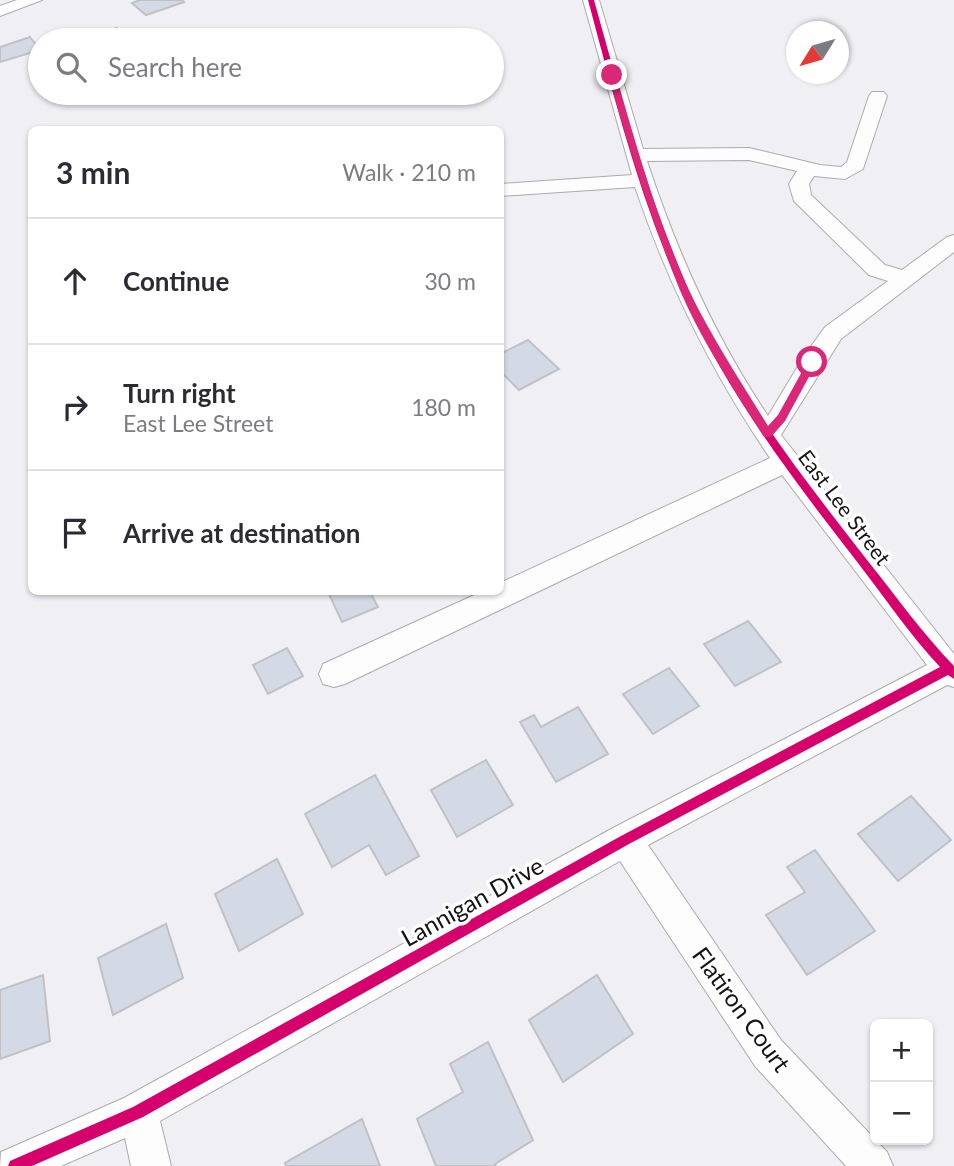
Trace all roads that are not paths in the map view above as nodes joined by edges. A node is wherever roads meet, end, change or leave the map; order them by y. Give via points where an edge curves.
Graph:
1 (34, 0) edge
2 (591, 0) edge
3 (0, 11) edge
4 (878, 96) dead end
5 (635, 155) junction
6 (809, 169) junction
7 (643, 180) junction
8 (504, 190) edge
9 (954, 242) edge
10 (907, 279) junction
11 (768, 434) junction
12 (785, 461) junction
13 (504, 594) edge
14 (501, 595) edge
15 (951, 671) edge
16 (334, 674) dead end
17 (625, 840) junction
18 (138, 1112) junction
19 (15, 1166) edge
20 (151, 1166) edge
21 (873, 1166) edge

1 - 3 street
2 - 5 street, East Lee Street
4 - 6 street via 856,165 845,173
5 - 6 street via 749,154
5 - 7 street, East Lee Street
6 - 10 street via 799,184 801,197 877,270
7 - 8 street
7 - 11 street, East Lee Street via 689,299
9 - 10 street
10 - 11 street via 833,333
11 - 12 street, East Lee Street
12 - 13 street
12 - 15 street, East Lee Street
14 - 16 street
15 - 17 street, Lannigan Drive
17 - 18 street, Lannigan Drive
17 - 21 street, Flatiron Court via 768,1053
18 - 19 street, Lannigan Drive
18 - 20 street

